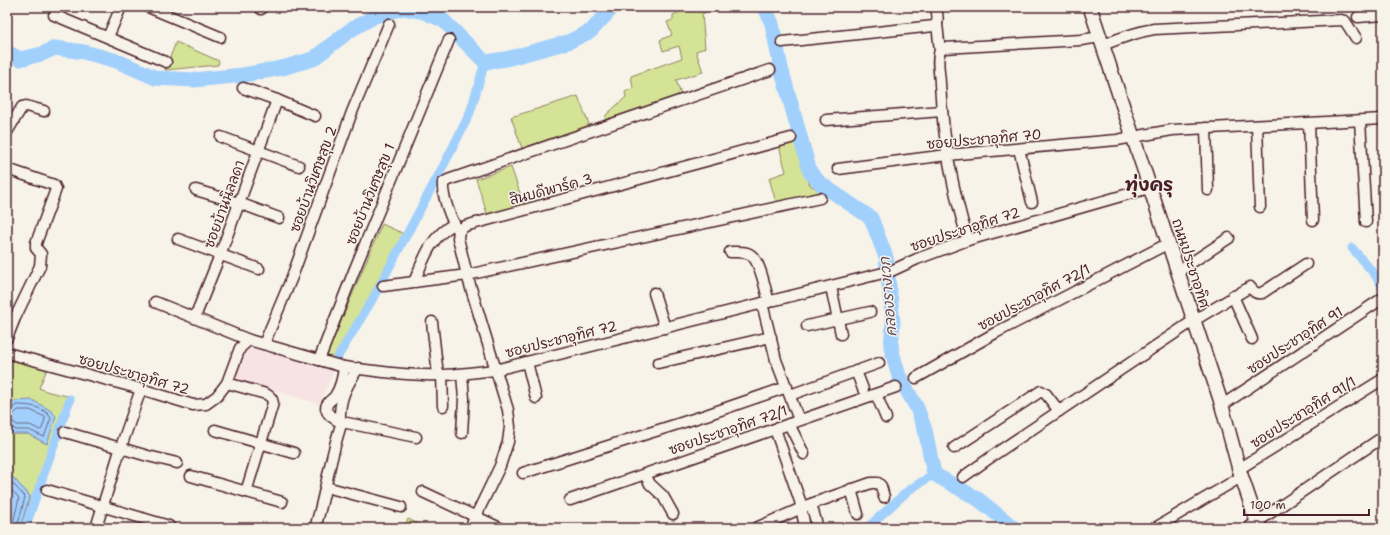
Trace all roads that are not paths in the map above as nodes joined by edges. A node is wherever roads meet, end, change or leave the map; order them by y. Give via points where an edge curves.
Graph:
1 (121, 7) edge
2 (148, 7) edge
3 (936, 7) edge
4 (1090, 7) edge
5 (54, 15) dead end
6 (1383, 16) edge
7 (1358, 17) dead end
8 (389, 24) dead end
9 (937, 24) junction
10 (220, 37) dead end
11 (108, 38) junction
12 (1356, 38) dead end
13 (449, 40) dead end
14 (1101, 41) junction
15 (782, 42) dead end
16 (940, 51) junction
17 (166, 62) dead end
18 (770, 70) dead end
19 (243, 88) dead end
20 (277, 100) junction
21 (44, 111) dead end
22 (942, 111) junction
23 (315, 116) dead end
24 (1383, 119) edge
25 (826, 120) dead end
26 (1360, 120) junction
27 (1308, 123) junction
28 (1257, 126) junction
29 (1206, 128) junction
30 (7, 132) edge
31 (221, 137) dead end
32 (790, 138) dead end
33 (1132, 138) junction
34 (1019, 149) junction
35 (259, 150) junction
36 (947, 155) junction
37 (299, 166) dead end
38 (7, 169) edge
39 (838, 169) dead end
40 (1149, 188) junction
41 (196, 190) dead end
42 (1208, 190) dead end
43 (820, 198) dead end
44 (1032, 202) dead end
45 (239, 203) junction
46 (1260, 207) dead end
47 (279, 218) dead end
48 (1313, 220) dead end
49 (1366, 222) dead end
50 (457, 228) junction
51 (1229, 238) dead end
52 (178, 239) dead end
53 (968, 240) junction
54 (1167, 244) junction
55 (730, 252) dead end
56 (220, 255) junction
57 (1306, 264) dead end
58 (259, 269) dead end
59 (1177, 272) junction
60 (467, 275) junction
61 (414, 282) junction
62 (383, 286) dead end
63 (832, 287) junction
64 (654, 293) dead end
65 (1233, 296) junction
66 (1382, 299) edge
67 (155, 302) dead end
68 (765, 302) junction
69 (870, 312) dead end
70 (195, 317) junction
71 (838, 319) junction
72 (1193, 321) junction
73 (432, 322) dead end
74 (807, 326) dead end
75 (665, 328) junction
76 (841, 334) dead end
77 (771, 337) junction
78 (7, 338) edge
79 (1252, 339) dead end
80 (249, 340) junction
81 (264, 344) junction
82 (7, 353) edge
83 (320, 360) junction
84 (527, 362) junction
85 (658, 363) dead end
86 (878, 363) dead end
87 (344, 367) junction
88 (358, 368) junction
89 (495, 370) junction
90 (856, 371) junction
91 (462, 374) junction
92 (440, 375) junction
93 (916, 378) dead end
94 (1383, 378) edge
95 (227, 382) junction
96 (896, 387) dead end
97 (141, 389) junction
98 (863, 389) dead end
99 (788, 391) junction
100 (876, 394) junction
101 (536, 398) dead end
102 (443, 406) dead end
103 (1222, 406) junction
104 (1059, 411) junction
105 (886, 418) dead end
106 (799, 420) junction
107 (341, 422) junction
108 (789, 424) junction
109 (775, 428) junction
110 (215, 430) dead end
111 (65, 432) dead end
112 (462, 433) dead end
113 (416, 437) dead end
114 (1383, 437) edge
115 (261, 444) junction
116 (120, 447) junction
117 (954, 448) dead end
118 (294, 453) dead end
119 (804, 454) dead end
120 (177, 463) dead end
121 (523, 473) dead end
122 (1240, 473) junction
123 (645, 474) junction
124 (190, 476) dead end
125 (963, 477) dead end
126 (326, 487) junction
127 (851, 489) junction
128 (47, 490) dead end
129 (246, 492) junction
130 (423, 492) dead end
131 (884, 497) dead end
132 (570, 500) dead end
133 (282, 502) dead end
134 (811, 504) junction
135 (103, 506) junction
136 (401, 507) dead end
137 (801, 508) junction
138 (673, 514) dead end
139 (858, 514) dead end
140 (476, 516) junction
141 (169, 526) dead end
142 (1255, 526) edge
143 (96, 528) edge
144 (315, 528) edge
145 (470, 528) edge
146 (500, 528) edge
147 (756, 528) edge
148 (805, 528) edge
149 (818, 528) edge
150 (1155, 528) edge

1 - 11 street
2 - 10 street
3 - 9 street
4 - 14 main road, ถนนประชาอุทิศ
5 - 11 street
6 - 7 street
8 - 81 street, ซอยบ้านวิเศษสุข 2 via 352,112 292,277
9 - 15 street via 929,27
9 - 16 street
11 - 17 street
12 - 14 street via 1341,20 1154,29
13 - 83 street, ซอยบ้านวิเศษสุข 1
14 - 16 street via 944,48
14 - 33 main road, ถนนประชาอุทิศ
16 - 22 street
18 - 50 street via 448,180 443,183 442,190
19 - 20 street
20 - 23 street
20 - 35 street, ซอยบ้านนิลลดา
21 - 30 street via 22,107
22 - 25 street
22 - 36 street
24 - 26 street, ซอยประชาอุทิศ 70
26 - 27 street, ซอยประชาอุทิศ 70
26 - 49 street
27 - 28 street, ซอยประชาอุทิศ 70
27 - 48 street
28 - 29 street, ซอยประชาอุทิศ 70
28 - 46 street
29 - 33 street, ซอยประชาอุทิศ 70 via 1172,130
29 - 42 street
31 - 35 street
32 - 50 street, สินบดีพาร์ค 3
33 - 34 street, ซอยประชาอุทิศ 70
33 - 40 main road, ถนนประชาอุทิศ
34 - 36 street, ซอยประชาอุทิศ 70
34 - 44 street
35 - 37 street
35 - 45 street, ซอยบ้านนิลลดา
36 - 39 street, ซอยประชาอุทิศ 70
36 - 53 street via 958,210
38 - 78 street via 54,186 56,189 36,243 36,248 41,254 40,266
40 - 53 street, ซอยประชาอุทิศ 72
40 - 54 main road, ถนนประชาอุทิศ
41 - 45 street
43 - 60 street
45 - 47 street
45 - 56 street, ซอยบ้านนิลลดา
50 - 60 street
50 - 61 street, สินบดีพาร์ค 3 via 444,230 433,241
51 - 59 street
52 - 56 street
53 - 63 street, ซอยประชาอุทิศ 72 via 891,271
54 - 59 main road, ถนนประชาอุทิศ
54 - 93 street, ซอยประชาอุทิศ 72/1 via 1003,328
55 - 68 street via 750,254 756,260
56 - 58 street
56 - 70 street, ซอยบ้านนิลลดา
57 - 65 street via 1262,293 1254,292 1250,287
59 - 72 main road, ถนนประชาอุทิศ
60 - 61 street
60 - 89 street
61 - 62 street
63 - 68 street, ซอยประชาอุทิศ 72
63 - 71 street
64 - 75 street
65 - 72 street
65 - 79 street
66 - 103 street, ซอยประชาอุทิศ 91
67 - 70 street
68 - 75 street, ซอยประชาอุทิศ 72
68 - 77 street
69 - 71 street
70 - 80 street
71 - 74 street
71 - 76 street
72 - 103 main road, ถนนประชาอุทิศ
72 - 104 street
73 - 92 street
75 - 84 street, ซอยประชาอุทิศ 72
77 - 85 street
77 - 99 street via 776,360
80 - 81 street, ซอยประชาอุทิศ 72
80 - 95 street, ซอยประชาอุทิศ 72 via 240,348
81 - 83 street, ซอยประชาอุทิศ 72
82 - 97 street, ซอยประชาอุทิศ 72
83 - 87 street, ซอยประชาอุทิศ 72
84 - 89 street, ซอยประชาอุทิศ 72
84 - 101 street
86 - 90 street
87 - 88 street, ซอยประชาอุทิศ 72
87 - 107 street via 343,378 335,397 326,407 329,414
88 - 92 street, ซอยประชาอุทิศ 72 via 393,373
88 - 107 street via 347,384 342,398
89 - 91 street, ซอยประชาอุทิศ 72
89 - 140 street via 508,410 510,427 500,466
90 - 98 street
90 - 99 street
91 - 92 street, ซอยประชาอุทิศ 72
91 - 112 street
92 - 102 street
94 - 122 street, ซอยประชาอุทิศ 91/1
95 - 97 street, ซอยประชาอุทิศ 72 via 217,396 206,404 193,405
95 - 115 street via 266,394 273,400
96 - 100 street, ซอยประชาอุทิศ 72/1
97 - 116 street
99 - 106 street
99 - 121 street
100 - 105 street
100 - 106 street, ซอยประชาอุทิศ 72/1
103 - 122 main road, ถนนประชาอุทิศ
104 - 117 street via 1046,394 1041,392
104 - 125 street
106 - 108 street, ซอยประชาอุทิศ 72/1
107 - 113 street
107 - 126 street
108 - 109 street, ซอยประชาอุทิศ 72/1
108 - 119 street
109 - 123 street, ซอยประชาอุทิศ 72/1
109 - 137 street
110 - 115 street
111 - 116 street
114 - 142 street
115 - 118 street
115 - 129 street
116 - 120 street
116 - 135 street
122 - 142 main road, ถนนประชาอุทิศ
122 - 150 street, ซอยประชาอุทิศ 91/1
123 - 132 street, ซอยประชาอุทิศ 72/1
123 - 138 street via 650,484 663,496
124 - 129 street
126 - 136 street
126 - 144 street
127 - 131 street via 878,483
127 - 134 street
127 - 139 street
128 - 135 street
129 - 133 street
130 - 140 street
134 - 137 street
134 - 149 street
135 - 141 street
135 - 143 street
137 - 147 street
137 - 148 street
140 - 145 street
140 - 146 street

